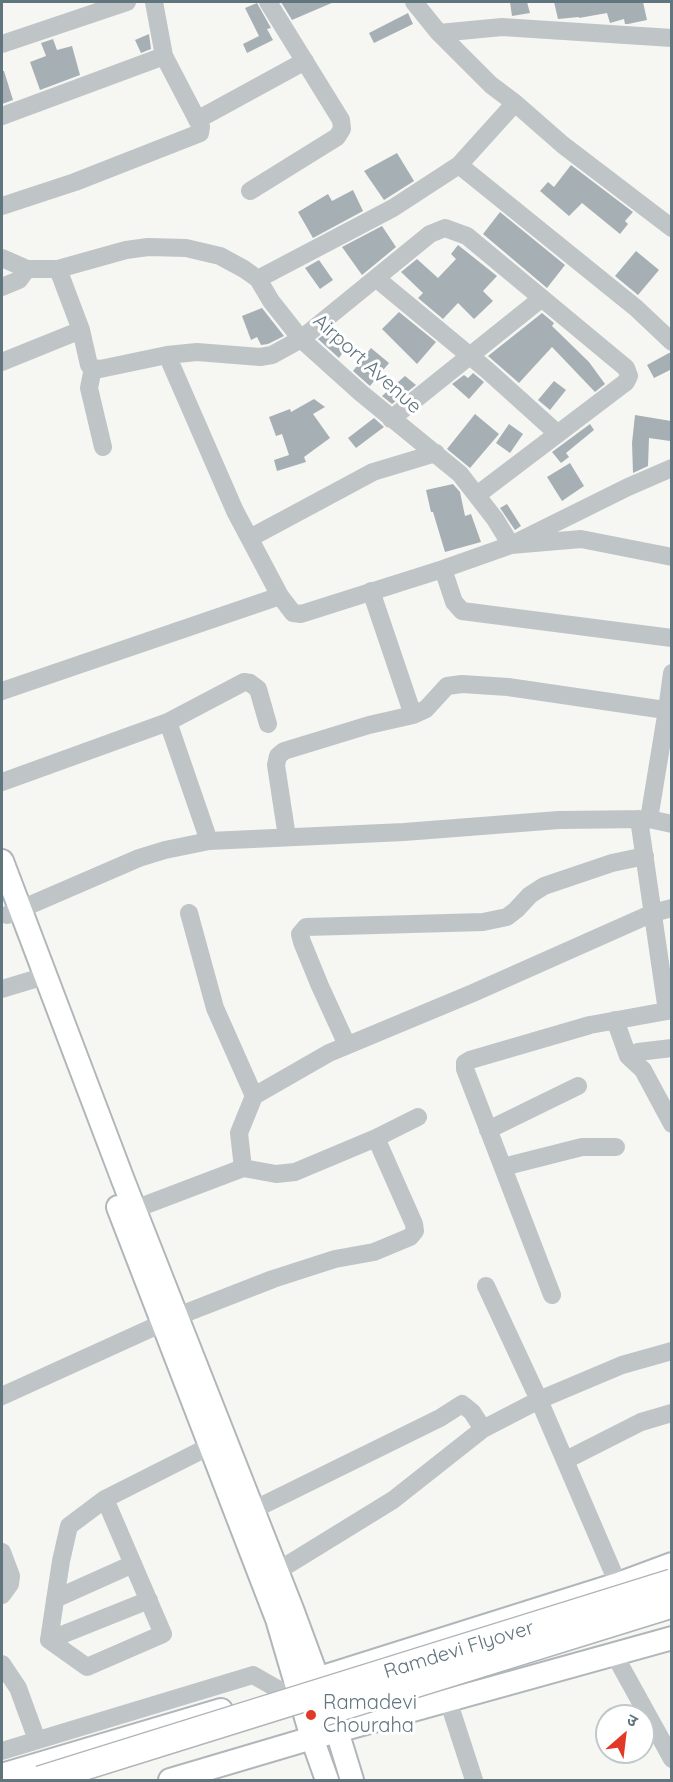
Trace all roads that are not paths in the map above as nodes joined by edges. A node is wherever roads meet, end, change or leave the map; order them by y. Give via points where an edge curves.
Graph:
1 (128, 2) edge
2 (153, 2) edge
3 (268, 2) edge
4 (414, 2) edge
5 (439, 33) junction
6 (672, 38) edge
7 (2, 44) edge
8 (164, 56) junction
9 (304, 61) junction
10 (515, 103) junction
11 (2, 116) edge
12 (197, 120) junction
13 (459, 165) junction
14 (250, 191) dead end
15 (2, 206) edge
16 (672, 228) edge
17 (2, 258) edge
18 (27, 269) junction
19 (58, 269) junction
20 (258, 279) junction
21 (377, 279) junction
22 (2, 287) edge
23 (542, 298) junction
24 (81, 330) junction
25 (301, 339) junction
26 (672, 342) edge
27 (167, 355) junction
28 (470, 356) junction
29 (2, 362) edge
30 (93, 368) junction
31 (391, 419) junction
32 (558, 434) junction
33 (103, 447) dead end
34 (436, 453) junction
35 (672, 468) edge
36 (477, 495) junction
37 (250, 538) junction
38 (511, 545) junction
39 (672, 557) edge
40 (443, 569) junction
41 (371, 591) junction
42 (280, 596) junction
43 (672, 638) edge
44 (672, 673) edge
45 (2, 691) edge
46 (669, 711) edge
47 (413, 715) junction
48 (168, 722) junction
49 (268, 724) dead end
50 (2, 782) edge
51 (644, 819) junction
52 (672, 824) edge
53 (287, 837) junction
54 (209, 841) junction
55 (645, 856) junction
56 (2, 861) edge
57 (672, 908) edge
58 (9, 910) edge
59 (189, 913) dead end
60 (653, 913) junction
61 (38, 978) junction
62 (2, 989) edge
63 (669, 1011) edge
64 (615, 1020) junction
65 (347, 1045) junction
66 (672, 1048) edge
67 (628, 1056) junction
68 (578, 1086) dead end
69 (254, 1096) junction
70 (418, 1117) dead end
71 (672, 1124) edge
72 (488, 1130) junction
73 (376, 1138) junction
74 (616, 1147) dead end
75 (503, 1167) junction
76 (243, 1168) junction
77 (135, 1209) junction
78 (486, 1286) dead end
79 (552, 1295) dead end
80 (170, 1319) junction
81 (672, 1351) edge
82 (2, 1396) edge
83 (539, 1400) junction
84 (672, 1413) edge
85 (483, 1429) junction
86 (210, 1446) junction
87 (566, 1460) junction
88 (105, 1499) junction
89 (253, 1510) junction
90 (3, 1559) edge
91 (133, 1564) junction
92 (672, 1564) edge
93 (276, 1572) junction
94 (618, 1584) junction
95 (672, 1584) edge
96 (2, 1595) edge
97 (55, 1599) junction
98 (149, 1600) junction
99 (672, 1604) edge
100 (672, 1638) edge
101 (50, 1640) junction
102 (614, 1654) junction
103 (2, 1664) edge
104 (298, 1685) junction
105 (448, 1701) junction
106 (337, 1731) junction
107 (312, 1738) junction
108 (37, 1740) junction
109 (2, 1750) edge
110 (672, 1759) edge
111 (43, 1771) edge
112 (2, 1775) edge
113 (101, 1780) edge
114 (170, 1780) edge
115 (327, 1780) edge
116 (352, 1780) edge
117 (474, 1780) edge

1 - 7 street
2 - 8 street
3 - 9 street
4 - 5 street
5 - 6 street via 502,27
5 - 10 street via 490,85
8 - 11 street
8 - 12 street
9 - 12 street
9 - 14 street via 341,120 342,129 338,137
10 - 13 street
10 - 16 street
12 - 15 street via 200,134
13 - 20 street via 393,208
13 - 26 street via 636,308
17 - 18 street, Airport Avenue
18 - 19 street, Airport Avenue
18 - 22 street via 19,280
19 - 20 street, Airport Avenue via 126,250 186,248 220,256
19 - 24 street
20 - 25 street, Airport Avenue
21 - 23 street via 429,234 445,228 467,236
21 - 25 street
21 - 28 street
23 - 28 street
23 - 32 street via 626,368 629,376
24 - 29 street
24 - 30 street
25 - 27 street via 260,357 197,352
25 - 31 street, Airport Avenue
27 - 30 street
27 - 37 street
28 - 31 street
28 - 32 street
30 - 33 street via 89,388
31 - 34 street, Airport Avenue
32 - 36 street
34 - 36 street, Airport Avenue
34 - 37 street via 373,472
35 - 38 street
36 - 38 street, Airport Avenue
37 - 42 street
38 - 39 street via 581,539
38 - 40 street
40 - 41 street
40 - 43 street via 454,602 462,611
41 - 42 street via 301,614 293,613
41 - 47 street
42 - 45 street
44 - 46 street
46 - 47 street via 462,684 447,686 426,709
46 - 51 street
47 - 53 street via 369,725 278,756
48 - 49 street via 244,682 258,689
48 - 50 street
48 - 54 street
51 - 52 street
51 - 53 street via 559,820
51 - 55 street
53 - 54 street
54 - 58 street via 139,858
55 - 60 street
55 - 65 street via 544,886 507,917 306,927 300,934 302,942
56 - 58 main road
57 - 60 street
58 - 61 main road
59 - 69 street via 215,1008
60 - 63 street
60 - 65 street
61 - 62 street
61 - 77 main road
61 - 80 main road
63 - 64 street
64 - 67 street
64 - 72 street via 465,1064
65 - 69 street
66 - 67 street
67 - 71 street via 643,1070
68 - 72 street
69 - 76 street via 239,1133
70 - 73 street
72 - 75 street
73 - 76 street via 295,1172 276,1174
73 - 80 street via 414,1224 415,1231 410,1237 273,1279
74 - 75 street via 582,1147
75 - 79 street
76 - 77 street
77 - 80 main road
78 - 83 street
80 - 82 street
80 - 86 main road
80 - 89 main road
81 - 83 street via 622,1365
83 - 85 street
83 - 87 street
84 - 87 street via 641,1422
85 - 89 street via 462,1404
85 - 93 street via 393,1500
86 - 88 street
86 - 104 main road via 277,1619
87 - 94 street
88 - 91 street
88 - 97 street via 69,1526
89 - 93 main road
90 - 96 street via 11,1576
91 - 97 street
91 - 98 street
92 - 94 main road
93 - 104 main road
94 - 104 main road
95 - 111 highway, Ramdevi Flyover, bridge
97 - 101 street
98 - 101 street
98 - 101 street via 163,1634 87,1667
99 - 113 highway, Ramdevi Flyover, bridge
100 - 102 main road
102 - 105 main road
102 - 110 street
103 - 108 street via 18,1689
104 - 106 main road
104 - 107 main road
104 - 108 street via 253,1675
104 - 111 main road
105 - 106 main road
105 - 117 street
106 - 107 main road
106 - 116 main road
107 - 114 main road
107 - 115 main road
108 - 109 street
111 - 112 main road

